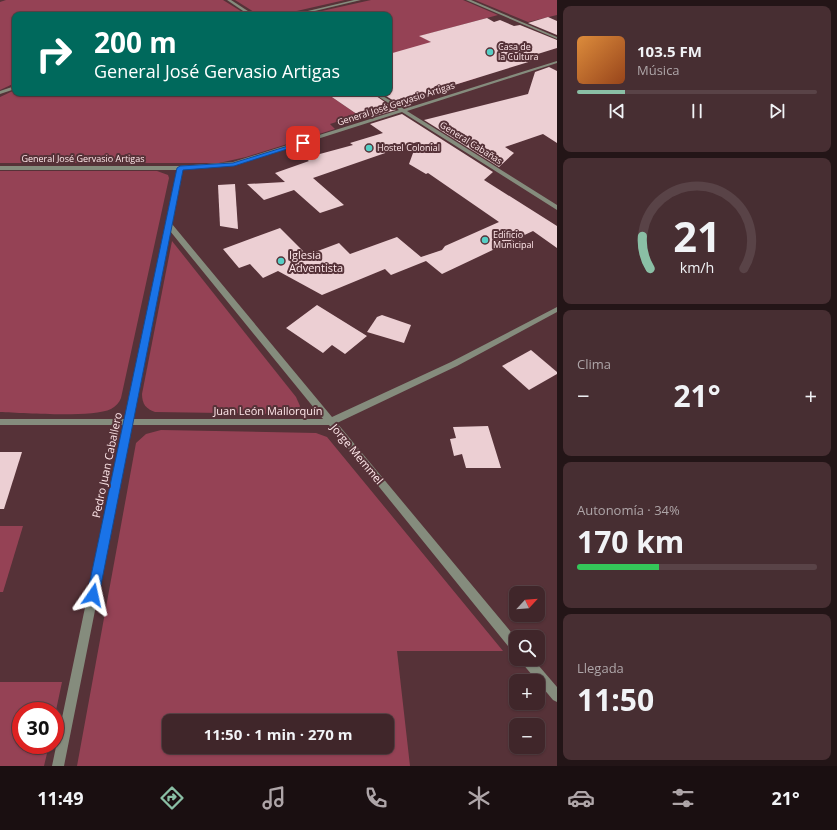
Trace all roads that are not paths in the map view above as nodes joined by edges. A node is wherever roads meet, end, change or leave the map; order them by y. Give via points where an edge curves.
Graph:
1 (229, 0) edge
2 (359, 0) edge
3 (468, 0) edge
4 (247, 12) edge
5 (306, 12) edge
6 (557, 38) edge
7 (557, 62) edge
8 (12, 88) edge
9 (0, 93) edge
10 (380, 96) edge
11 (403, 111) junction
12 (0, 168) edge
13 (180, 168) junction
14 (557, 208) edge
15 (168, 224) junction
16 (557, 309) edge
17 (0, 422) edge
18 (128, 422) junction
19 (330, 422) junction
20 (509, 639) edge
21 (532, 666) edge
22 (557, 696) edge
23 (58, 766) edge

1 - 4 street
2 - 5 street
3 - 6 street
7 - 11 street, General José Gervasio Artigas
8 - 9 street
10 - 11 street, General Cabañas
11 - 13 street, General José Gervasio Artigas via 234,164
11 - 14 street, General Cabañas
12 - 13 street, General José Gervasio Artigas
13 - 15 street, Pedro Juan Caballero
15 - 18 street, Pedro Juan Caballero
15 - 19 street, Jorge Memmel
16 - 19 street, Juan León Mallorquín via 454,364
17 - 18 street, Juan León Mallorquín
18 - 19 street, Juan León Mallorquín
18 - 23 street, Pedro Juan Caballero
19 - 20 street, Jorge Memmel
21 - 22 street

